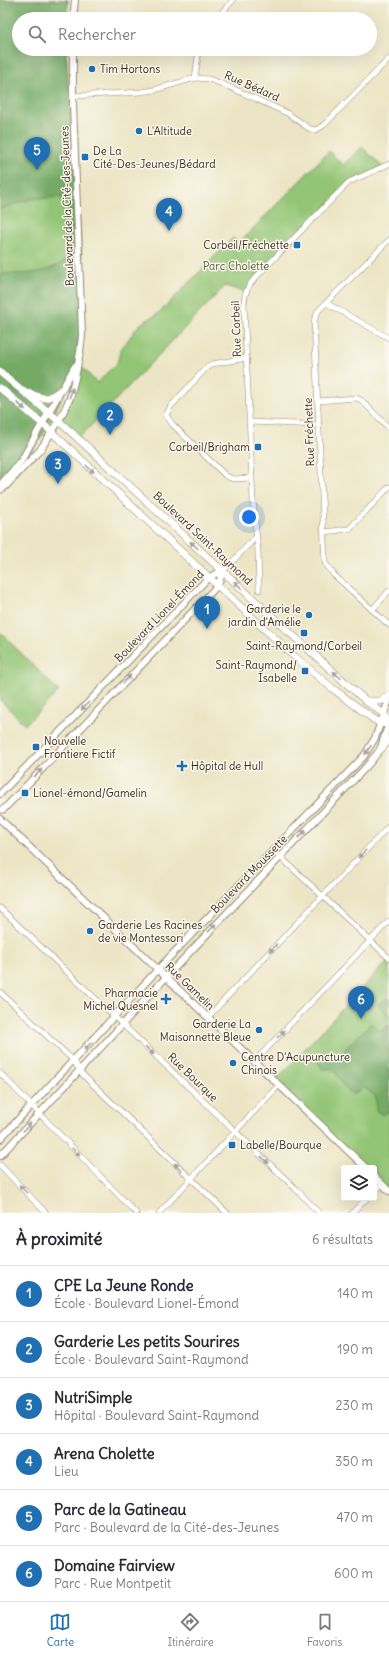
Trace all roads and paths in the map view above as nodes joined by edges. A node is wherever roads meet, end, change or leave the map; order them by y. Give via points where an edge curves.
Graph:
1 (75, 0) edge
2 (233, 0) edge
3 (74, 12) edge
4 (222, 12) edge
5 (73, 56) edge
6 (198, 56) edge
7 (389, 59) edge
8 (195, 78) junction
9 (73, 96) junction
10 (389, 164) edge
11 (389, 240) edge
12 (326, 303) junction
13 (389, 338) edge
14 (247, 358) junction
15 (77, 362) junction
16 (0, 372) edge
17 (0, 388) edge
18 (20, 388) junction
19 (62, 389) junction
20 (318, 401) junction
21 (49, 413) junction
22 (58, 421) junction
23 (250, 422) junction
24 (42, 424) junction
25 (319, 425) junction
26 (389, 428) edge
27 (51, 433) junction
28 (252, 478) junction
29 (389, 487) edge
30 (0, 489) edge
31 (324, 532) junction
32 (256, 537) junction
33 (223, 571) junction
34 (209, 577) junction
35 (218, 585) junction
36 (259, 590) dead end
37 (389, 591) edge
38 (372, 610) junction
39 (389, 625) edge
40 (389, 696) edge
41 (389, 700) edge
42 (366, 701) junction
43 (384, 714) junction
44 (380, 723) junction
45 (389, 724) edge
46 (389, 740) edge
47 (380, 750) junction
48 (0, 794) edge
49 (0, 810) edge
50 (0, 819) edge
51 (389, 826) edge
52 (273, 850) junction
53 (280, 856) junction
54 (323, 896) junction
55 (0, 908) edge
56 (389, 921) edge
57 (370, 940) junction
58 (389, 958) edge
59 (158, 970) junction
60 (166, 977) junction
61 (0, 992) edge
62 (114, 1017) junction
63 (208, 1017) junction
64 (122, 1024) junction
65 (74, 1061) junction
66 (254, 1062) junction
67 (80, 1071) junction
68 (0, 1073) edge
69 (279, 1085) junction
70 (31, 1106) junction
71 (39, 1114) junction
72 (236, 1132) junction
73 (0, 1139) edge
74 (0, 1156) edge
75 (0, 1165) edge
76 (363, 1165) edge
77 (377, 1179) edge
78 (191, 1180) junction
79 (382, 1184) junction
80 (377, 1189) edge
81 (389, 1190) edge
82 (365, 1201) edge
83 (46, 1213) edge
84 (136, 1213) edge
85 (159, 1213) edge
86 (227, 1213) edge
87 (319, 1213) edge
88 (352, 1213) edge

1 - 3 street
2 - 4 street
5 - 9 street, Boulevard de la Cité-des-Jeunes
6 - 8 street
7 - 8 street, Rue Bédard via 316,130 287,113 225,84
8 - 9 street, Rue Bédard via 148,91
9 - 15 street, Boulevard de la Cité-des-Jeunes via 82,336
10 - 14 street, Rue Corbeil via 349,182 248,286 244,306
11 - 12 street, Rue Fréchette
12 - 13 street
12 - 20 street, Rue Fréchette via 314,321
14 - 23 street, Rue Corbeil
14 - 28 street via 207,367 171,406 166,415 172,425 226,476
15 - 19 street, Boulevard de la Cité-des-Jeunes
22 -> 15 street, Boulevard de la Cité-des-Jeunes via 71,393
16 - 18 main road, Boulevard Saint-Raymond
17 -> 24 main road
18 - 19 main road via 43,398 51,397
18 - 21 main road, Boulevard Saint-Raymond
19 - 21 street, Boulevard de la Cité-des-Jeunes
20 - 25 street, Rue Fréchette
20 - 26 street via 356,398
21 - 22 main road, Boulevard Saint-Raymond
21 - 24 street, Boulevard de la Cité-des-Jeunes
22 - 27 street, Boulevard de la Cité-des-Jeunes
33 -> 22 main road, Boulevard Saint-Raymond
23 - 25 street
23 - 28 street, Rue Corbeil
24 - 27 main road
24 - 30 street, Boulevard de la Cité-des-Jeunes via 21,461
25 - 31 street, Rue Fréchette
27 - 30 street, Boulevard de la Cité-des-Jeunes via 31,460
27 -> 34 main road
28 - 32 street, Rue Corbeil
29 - 31 street via 349,530
31 - 38 street, Rue Fréchette via 324,557 328,568
32 - 33 street
32 - 36 street, Rue Corbeil
33 - 34 street, Boulevard Lionel-Émond
33 - 35 street, Boulevard Lionel-Émond
42 -> 33 main road, Boulevard Saint-Raymond
34 - 35 main road
34 -> 48 street, Boulevard Lionel-Émond
35 - 44 main road via 314,674
49 -> 35 street, Boulevard Lionel-Émond via 4,809
37 - 38 street
38 - 39 street, Rue Fréchette
40 - 42 main road via 381,701
41 - 43 street, Boulevard Moussette
42 - 43 main road, Boulevard Saint-Raymond
43 - 44 street, Boulevard Moussette
43 - 45 main road, Boulevard Saint-Raymond
44 - 45 main road
44 -> 52 street, Boulevard Moussette via 364,756
45 - 47 street, Boulevard Moussette
46 - 47 main road
53 -> 47 street, Boulevard Moussette
50 - 59 street, Rue Gamelin
51 -> 54 street
52 - 53 street
52 - 59 street, Boulevard Moussette
53 - 54 street
60 -> 53 street, Boulevard Moussette
54 - 57 street
54 -> 63 street
55 - 62 street, Rue Bourque
56 - 57 street
57 - 58 street
66 -> 57 street
59 - 60 street, Rue Gamelin
59 - 62 street, Boulevard Moussette
60 - 63 street, Rue Gamelin
60 - 64 street, Boulevard Moussette
61 - 65 street
62 - 64 street, Rue Bourque
62 -> 65 street, Boulevard Moussette
63 - 66 street, Rue Gamelin
64 - 67 street, Boulevard Moussette
64 -> 72 street, Rue Bourque
65 - 67 street
65 - 70 street, Boulevard Moussette
66 - 69 street, Rue Gamelin
67 - 71 street, Boulevard Moussette
78 -> 67 street
68 - 70 street
69 - 72 street
69 - 76 street, Rue Gamelin
70 - 71 street
70 - 73 street, Boulevard Moussette
74 -> 71 street, Boulevard Moussette
71 -> 84 street
72 - 78 street
72 -> 87 street, Rue Bourque
83 -> 75 street
77 - 79 street
78 - 85 street
78 - 86 street
79 - 80 street
79 - 81 street
82 - 88 street

